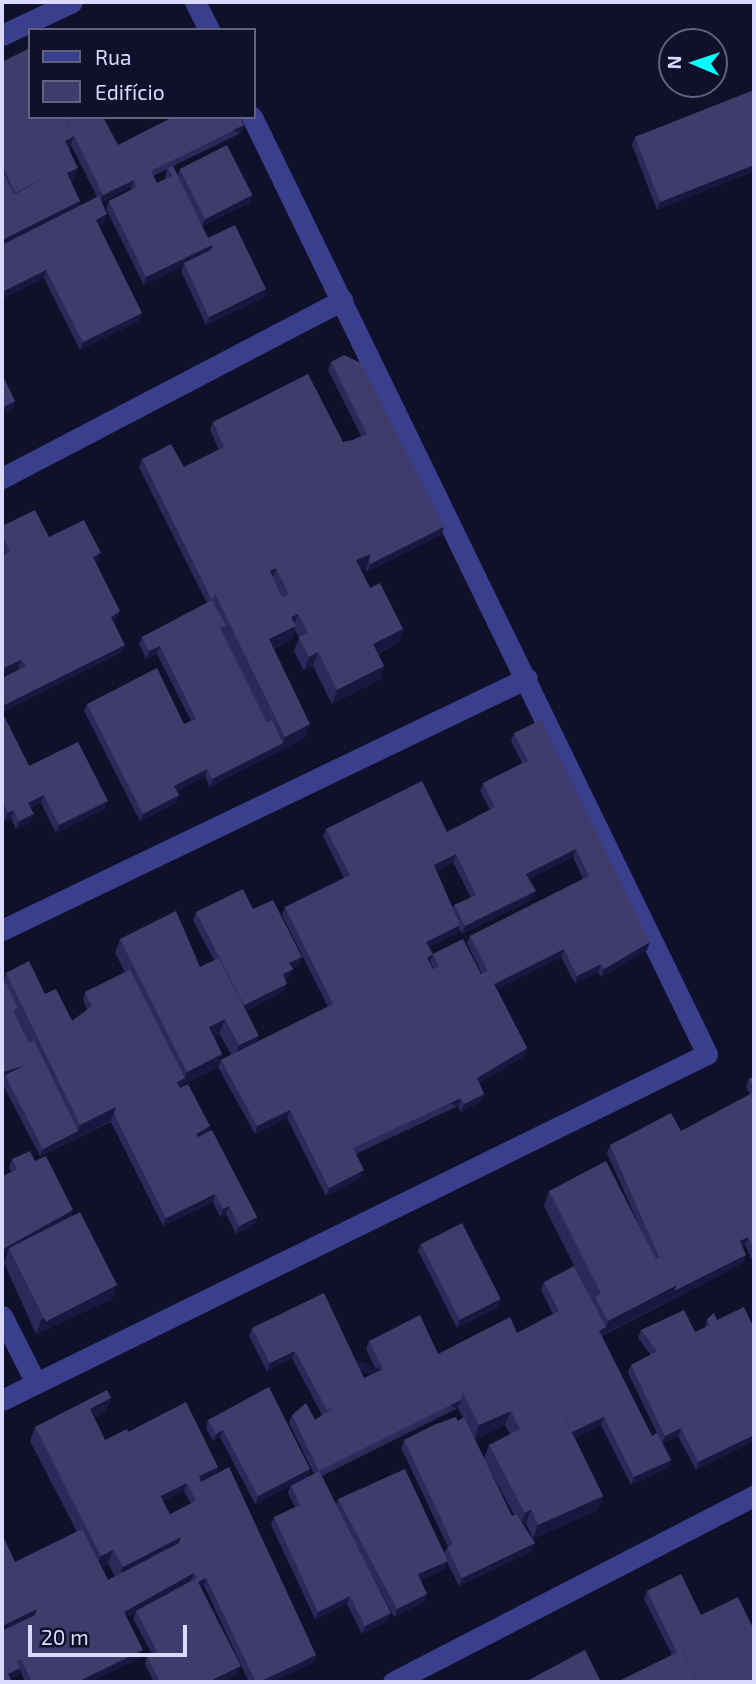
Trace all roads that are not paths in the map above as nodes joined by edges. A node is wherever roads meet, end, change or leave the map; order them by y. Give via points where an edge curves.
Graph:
1 (72, 2) edge
2 (195, 2) edge
3 (208, 28) edge
4 (2, 35) edge
5 (253, 119) edge
6 (342, 300) junction
7 (2, 478) edge
8 (527, 678) junction
9 (2, 930) edge
10 (2, 1317) edge
11 (36, 1382) junction
12 (2, 1400) edge
13 (754, 1496) edge
14 (393, 1682) edge

1 - 4 street
2 - 3 street
5 - 6 street
6 - 7 street
6 - 8 street
8 - 9 street
8 - 11 street via 708,1054
10 - 11 street
11 - 12 street
13 - 14 street

